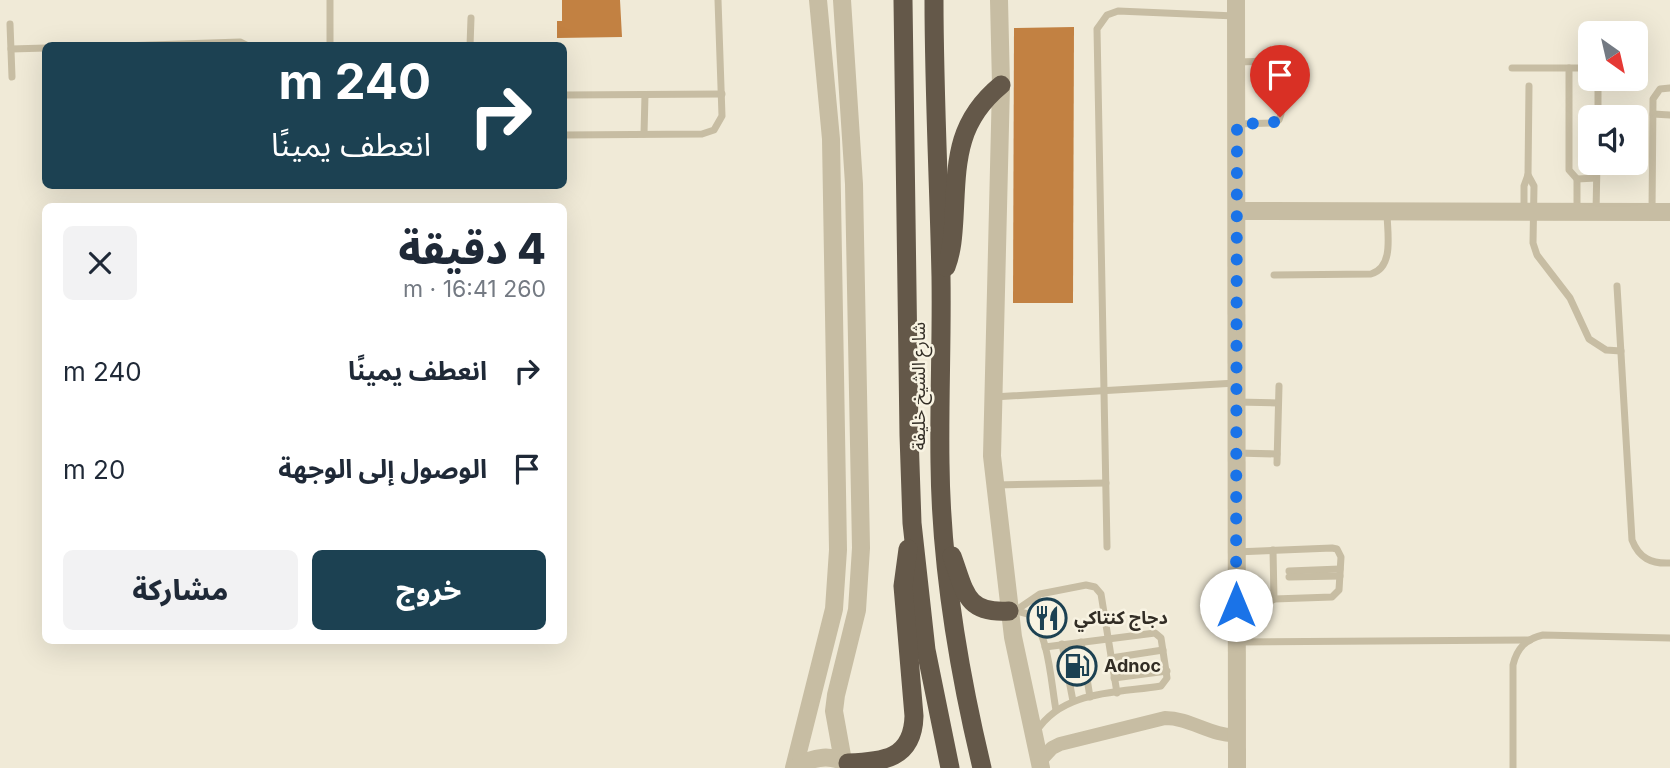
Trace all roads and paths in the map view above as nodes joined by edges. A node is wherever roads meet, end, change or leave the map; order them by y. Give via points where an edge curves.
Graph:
1 (330, 0) edge
2 (718, 0) edge
3 (818, 0) edge
4 (842, 0) edge
5 (903, 0) edge
6 (934, 0) edge
7 (999, 0) edge
8 (1236, 8) edge
9 (471, 18) dead end
10 (10, 24) dead end
11 (330, 42) edge
12 (470, 42) edge
13 (42, 48) edge
14 (11, 49) junction
15 (1236, 62) junction
16 (1512, 68) dead end
17 (1569, 68) junction
18 (1578, 68) edge
19 (12, 77) dead end
20 (1000, 85) junction
21 (1529, 86) dead end
22 (1670, 88) edge
23 (645, 94) junction
24 (722, 94) junction
25 (567, 95) edge
26 (1653, 114) junction
27 (1670, 115) edge
28 (1237, 124) junction
29 (644, 134) junction
30 (567, 135) edge
31 (831, 139) junction
32 (1596, 175) edge
33 (1596, 178) junction
34 (1577, 179) junction
35 (854, 184) junction
36 (1237, 211) junction
37 (1387, 212) junction
38 (1529, 212) junction
39 (1577, 212) junction
40 (1652, 212) junction
41 (1670, 212) edge
42 (1596, 213) junction
43 (1274, 275) dead end
44 (940, 277) junction
45 (1617, 286) dead end
46 (1621, 351) junction
47 (1237, 383) junction
48 (1279, 386) dead end
49 (1104, 391) junction
50 (992, 397) junction
51 (1237, 402) junction
52 (1278, 403) junction
53 (1237, 453) junction
54 (1277, 454) junction
55 (1277, 463) dead end
56 (1106, 483) junction
57 (994, 485) junction
58 (912, 523) junction
59 (944, 537) junction
60 (1107, 547) dead end
61 (1273, 550) junction
62 (1237, 552) junction
63 (1670, 563) edge
64 (1340, 572) junction
65 (1289, 574) dead end
66 (1274, 599) junction
67 (1236, 605) junction
68 (1012, 611) junction
69 (1670, 638) edge
70 (1108, 639) junction
71 (1530, 639) junction
72 (1081, 642) junction
73 (1236, 642) junction
74 (1062, 644) junction
75 (1045, 646) junction
76 (1163, 650) junction
77 (1111, 658) junction
78 (1167, 671) junction
79 (1114, 678) junction
80 (1116, 693) junction
81 (1090, 697) junction
82 (1073, 701) junction
83 (1056, 710) junction
84 (1237, 735) junction
85 (1033, 739) junction
86 (848, 764) edge
87 (1040, 765) edge
88 (794, 768) edge
89 (950, 768) edge
90 (982, 768) edge
91 (1237, 768) edge
92 (1513, 768) edge

1 - 11 lane
2 - 24 lane
3 - 31 street
4 - 35 street
5 - 58 highway, شارع الشيخ خليفة
6 - 44 highway, شارع الشيخ خليفة
7 - 20 street
8 - 15 street
8 - 49 lane via 1118,11 1107,15 1097,29
9 - 12 lane
10 - 14 lane
13 - 14 lane
14 - 19 lane
15 - 28 street
15 - 28 lane via 1276,62 1280,66 1277,122
16 - 17 lane
17 - 18 lane
17 - 34 lane via 1569,170
20 - 44 highway via 975,110 962,139 952,248
20 - 50 street
21 - 38 lane via 1528,175 1524,183
22 - 26 lane via 1656,91
23 - 24 lane
23 - 25 lane
23 - 29 lane
24 - 29 lane via 720,122 708,133
26 - 27 lane
26 - 40 lane
28 - 36 street
29 - 30 lane
31 - 35 street via 841,184 849,189
31 - 88 street via 837,571 834,609
32 - 33 lane
33 - 34 lane
33 - 42 lane
34 - 39 lane
35 - 86 street via 862,548 857,610 834,711
36 - 37 street
36 - 47 street
37 - 38 street
37 - 43 lane via 1386,261 1375,273
38 - 39 street
38 - 46 lane via 1540,261 1570,298 1589,339 1606,350
39 - 42 street
40 - 41 street
40 - 42 street
44 - 59 highway, شارع الشيخ خليفة
45 - 46 lane
46 - 63 lane via 1632,540 1647,559
47 - 49 lane
47 - 51 street
48 - 52 lane
49 - 50 lane
49 - 56 lane
50 - 57 street
51 - 52 lane
51 - 53 street
52 - 54 lane
53 - 54 lane
53 - 62 street
54 - 55 lane
56 - 57 lane
56 - 60 lane
57 - 68 street
58 - 86 highway via 903,577 914,716 911,734 901,750 885,760
58 - 89 highway, شارع الشيخ خليفة via 926,650
59 - 68 highway via 970,599 988,611
59 - 90 highway, شارع الشيخ خليفة via 958,656
61 - 62 lane
61 - 64 lane via 1335,548 1340,554
61 - 66 lane
62 - 67 street
64 - 65 lane
64 - 66 lane via 1339,590 1332,597
66 - 67 lane via 1266,604
67 - 73 street
68 - 70 lane via 1040,594 1090,585 1101,594
68 - 75 lane via 1032,617
68 - 85 street
69 - 71 lane via 1543,635
70 - 72 lane
70 - 76 lane via 1155,634
70 - 77 lane
71 - 73 lane
71 - 92 lane via 1513,665
72 - 74 lane
72 - 81 lane
73 - 84 street
74 - 75 lane
74 - 82 lane
75 - 83 lane
76 - 77 lane
76 - 78 lane
77 - 79 lane
78 - 79 lane
78 - 80 lane via 1161,686
79 - 80 lane
80 - 81 lane
81 - 82 lane
82 - 83 lane
83 - 85 lane
84 - 87 street via 1165,718 1060,744
84 - 91 street
85 - 87 street
86 - 88 street via 830,757

